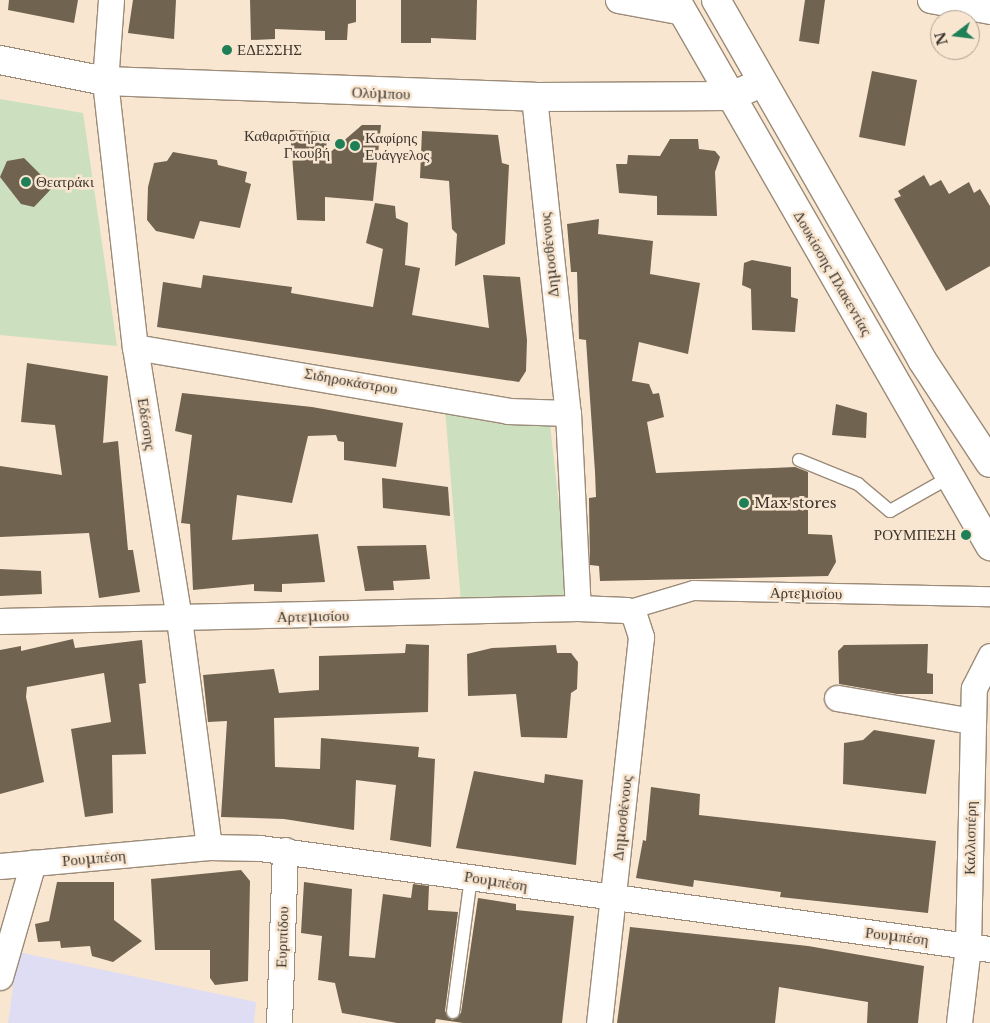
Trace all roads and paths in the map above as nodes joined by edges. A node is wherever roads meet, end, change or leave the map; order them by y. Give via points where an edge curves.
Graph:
1 (111, 0) edge
2 (618, 0) edge
3 (716, 0) edge
4 (930, 0) edge
5 (679, 6) edge
6 (990, 12) edge
7 (0, 60) edge
8 (105, 82) junction
9 (761, 83) junction
10 (731, 96) junction
11 (534, 97) junction
12 (135, 347) junction
13 (568, 413) junction
14 (800, 460) dead end
15 (990, 463) edge
16 (950, 477) junction
17 (990, 546) edge
18 (990, 596) edge
19 (578, 608) junction
20 (630, 612) junction
21 (179, 619) junction
22 (0, 621) edge
23 (986, 661) edge
24 (837, 698) dead end
25 (972, 721) junction
26 (209, 847) junction
27 (284, 850) junction
28 (33, 863) junction
29 (0, 866) edge
30 (471, 877) junction
31 (613, 899) junction
32 (979, 947) edge
33 (0, 977) edge
34 (453, 1012) dead end
35 (279, 1023) edge
36 (599, 1023) edge
37 (959, 1023) edge

1 - 8 street, Εδέσσης
2 - 5 street
3 - 9 main road
4 - 6 street
5 - 10 main road, Δουκίσσης Πλακεντίας
7 - 8 main road, Ολύμπου
8 - 11 main road, Ολύμπου
8 - 12 street, Εδέσσης
9 - 10 main road, Ολύμπου
9 - 15 main road via 922,360
10 - 11 main road, Ολύμπου
10 - 16 main road, Δουκίσσης Πλακεντίας
11 - 13 street, Δημοσθένους
12 - 13 street, Σιδηροκάστρου via 508,411
12 - 21 street, Εδέσσης
13 - 19 street, Δημοσθένους
14 - 16 lane via 858,484 890,511
16 - 17 main road, Δουκίσσης Πλακεντίας
18 - 20 street, Αρτεμισίου via 693,590
19 - 20 street, Αρτεμισίου
19 - 21 street, Αρτεμισίου
20 - 31 street, Δημοσθένους via 641,637
21 - 22 street, Αρτεμισίου
21 - 26 street, Εδέσσης
23 - 25 street, Καλλισπέρη via 974,688
24 - 25 street
25 - 32 street, Καλλισπέρη
26 - 27 street, Ρουμπέση
26 - 28 street, Ρουμπέση
27 - 30 street, Ρουμπέση
27 - 35 street, Ευριπίδου
28 - 29 street, Ρουμπέση
28 - 33 street
30 - 31 street, Ρουμπέση
30 - 34 lane
31 - 32 street, Ρουμπέση
31 - 36 street, Δημοσθένους
32 - 37 street, Καλλισπέρη

